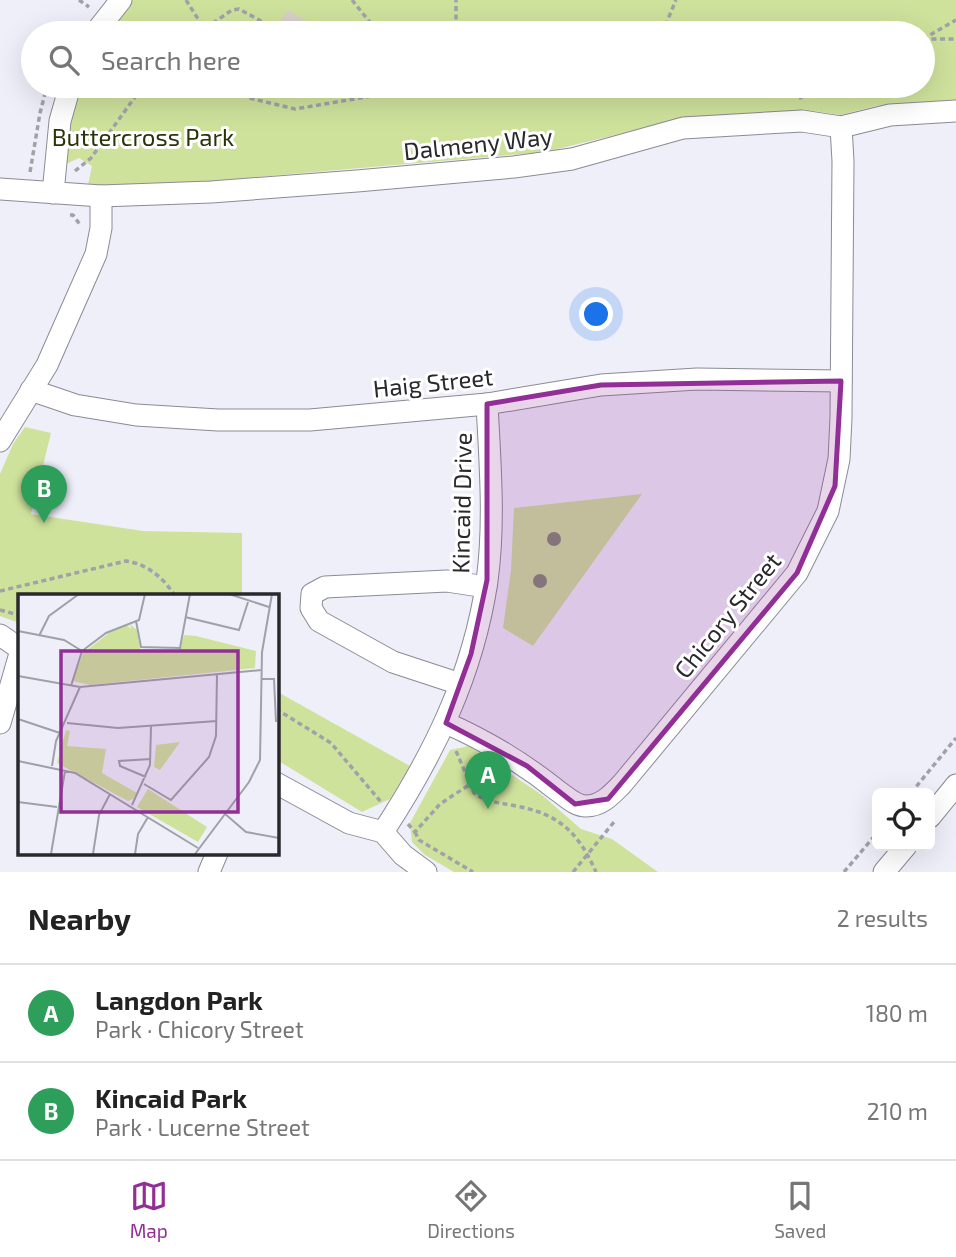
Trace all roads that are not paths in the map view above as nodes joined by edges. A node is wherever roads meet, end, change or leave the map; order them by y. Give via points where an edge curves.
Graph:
1 (116, 1) edge
2 (103, 21) edge
3 (67, 98) edge
4 (956, 111) edge
5 (841, 127) junction
6 (53, 183) junction
7 (0, 189) edge
8 (101, 196) junction
9 (841, 381) junction
10 (31, 390) junction
11 (487, 404) junction
12 (0, 441) edge
13 (486, 587) junction
14 (0, 635) edge
15 (18, 647) edge
16 (18, 660) edge
17 (460, 684) junction
18 (0, 723) edge
19 (446, 723) junction
20 (278, 784) edge
21 (956, 785) edge
22 (935, 811) edge
23 (388, 824) junction
24 (901, 851) edge
25 (216, 855) edge
26 (209, 872) edge
27 (426, 872) edge
28 (884, 872) edge

1 - 2 street
3 - 6 street
4 - 5 street, Dalmeny Way via 890,116
5 - 8 street, Dalmeny Way via 802,121 683,128 572,159 514,167 211,192
5 - 9 street, Chicory Street
6 - 7 street, Dalmeny Way
6 - 8 street, Dalmeny Way
8 - 10 street via 96,254 47,365
9 - 11 street, Haig Street via 697,379 601,385
9 - 19 street, Chicory Street via 835,486 828,511 797,572 608,799 597,805 575,804 527,766
10 - 11 street, Haig Street via 75,405 136,415 218,420 310,420
10 - 12 street
11 - 13 street, Kincaid Drive via 491,537
13 - 17 street, Kincaid Drive
13 - 17 street via 447,581 325,587 312,594 311,608 319,621 393,662
14 - 15 street
16 - 18 street
17 - 19 street, Kincaid Drive
19 - 23 street, Kincaid Drive
20 - 23 street via 349,823
21 - 22 street
23 - 27 street via 403,855
24 - 28 street
25 - 26 street

